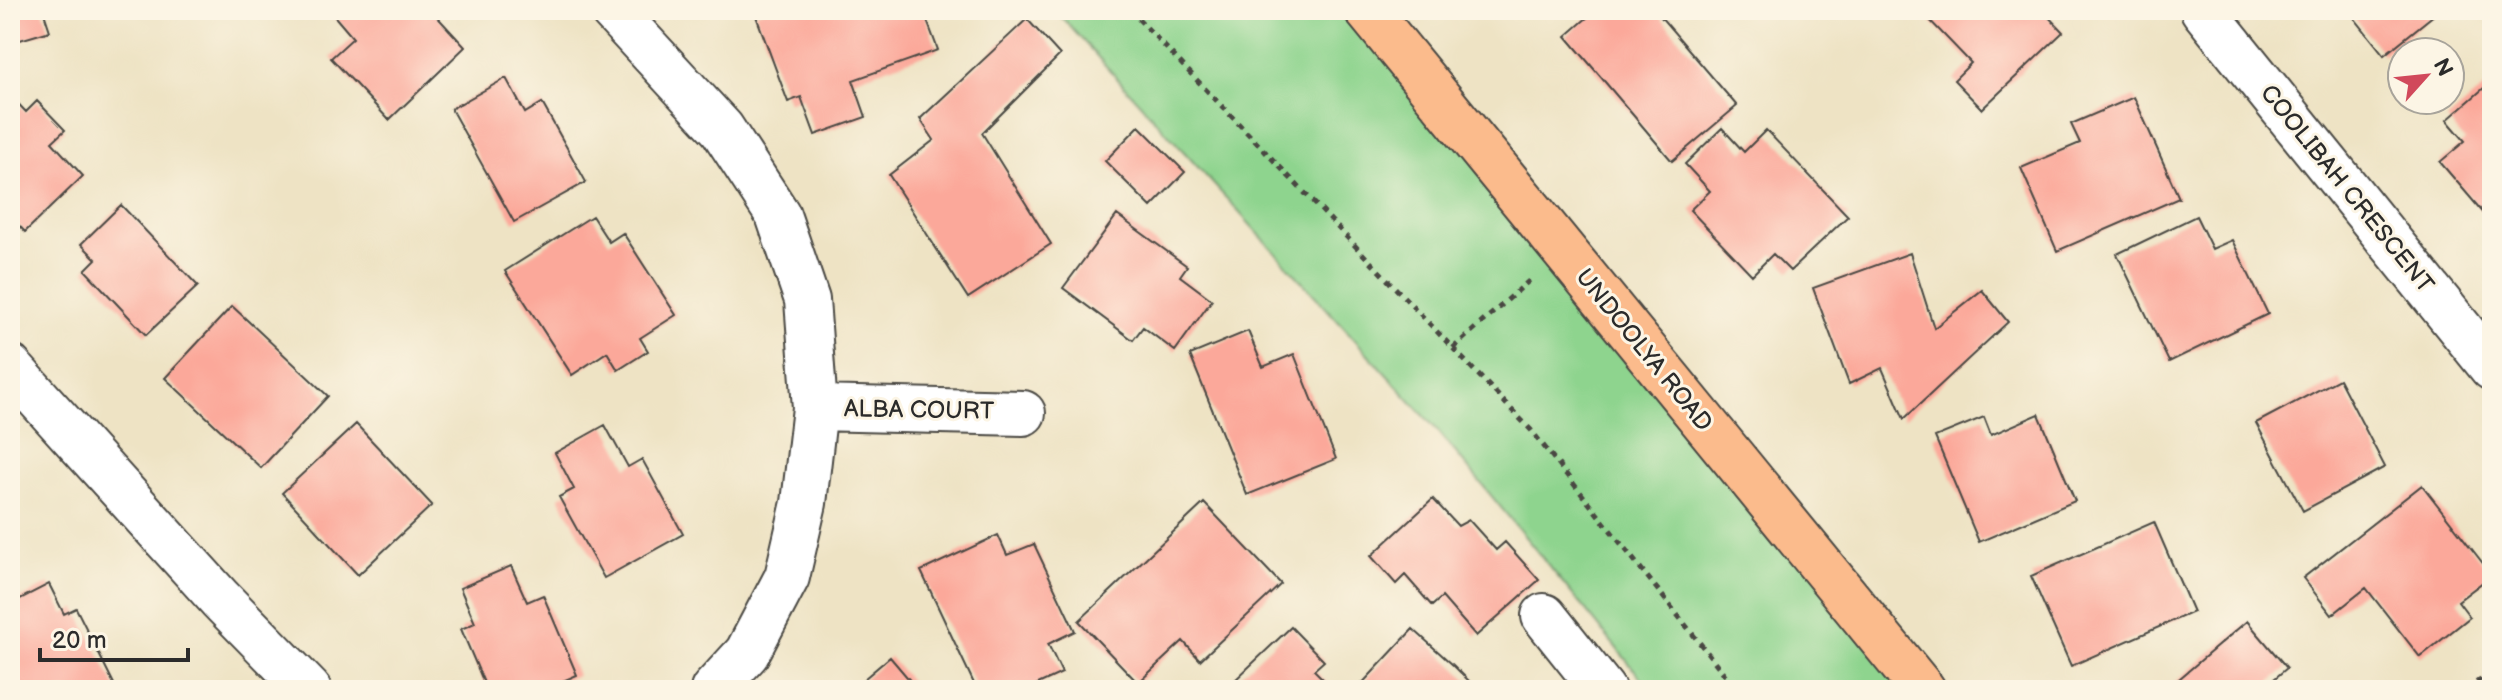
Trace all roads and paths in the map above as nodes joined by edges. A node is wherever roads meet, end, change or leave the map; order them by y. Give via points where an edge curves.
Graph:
1 (612, 10) edge
2 (1130, 10) edge
3 (1367, 10) edge
4 (2203, 10) edge
5 (1563, 251) junction
6 (1453, 348) junction
7 (10, 367) edge
8 (2492, 368) edge
9 (815, 408) junction
10 (1023, 413) dead end
11 (1544, 616) dead end
12 (2492, 670) edge
13 (309, 690) edge
14 (713, 690) edge
15 (1603, 690) edge
16 (1737, 690) edge
17 (1923, 690) edge
18 (2467, 690) edge

1 - 9 street via 722,129 778,215 807,300
2 - 6 path
3 - 5 main road, UNDOOLYA ROAD
4 - 8 street, COOLIBAH CRESCENT
5 - 6 path
5 - 17 main road, UNDOOLYA ROAD
6 - 16 path via 1531,430
7 - 13 street
9 - 10 street, ALBA COURT
9 - 14 street via 804,503 787,577 747,653
11 - 15 street
12 - 18 path

